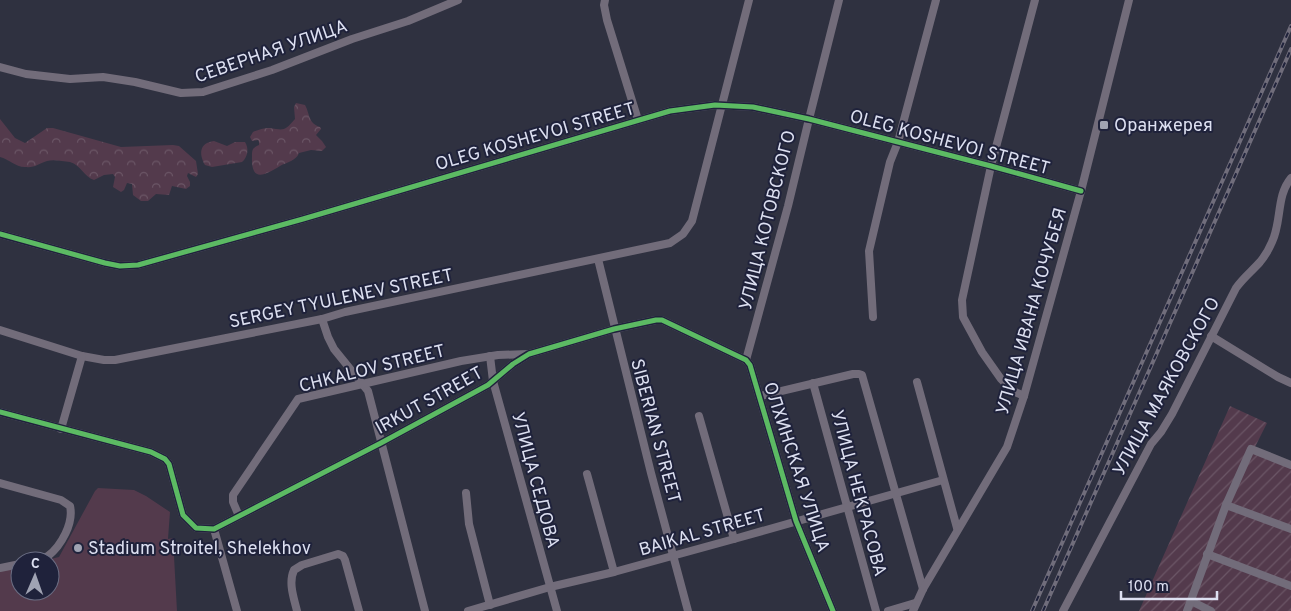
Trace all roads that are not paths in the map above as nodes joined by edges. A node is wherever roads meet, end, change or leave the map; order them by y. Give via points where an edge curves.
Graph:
1 (458, 0) edge
2 (749, 0) edge
3 (840, 0) edge
4 (936, 0) edge
5 (1035, 0) edge
6 (1129, 0) edge
7 (603, 2) edge
8 (0, 67) edge
9 (722, 105) junction
10 (808, 119) junction
11 (638, 120) junction
12 (898, 142) junction
13 (991, 166) junction
14 (1291, 178) edge
15 (1081, 191) junction
16 (0, 234) edge
17 (598, 259) junction
18 (873, 317) dead end
19 (322, 319) junction
20 (614, 329) junction
21 (0, 330) edge
22 (1211, 336) junction
23 (529, 354) junction
24 (82, 356) junction
25 (490, 356) junction
26 (746, 360) junction
27 (494, 381) junction
28 (917, 382) dead end
29 (813, 383) junction
30 (1291, 383) edge
31 (362, 384) junction
32 (760, 396) junction
33 (1024, 396) junction
34 (0, 412) edge
35 (699, 416) dead end
36 (61, 429) junction
37 (381, 443) junction
38 (1291, 465) edge
39 (587, 474) dead end
40 (943, 480) junction
41 (0, 483) edge
42 (466, 493) dead end
43 (894, 493) junction
44 (1226, 505) junction
45 (846, 507) junction
46 (239, 516) junction
47 (796, 521) junction
48 (958, 528) junction
49 (214, 529) junction
50 (1291, 529) edge
51 (734, 540) junction
52 (52, 551) edge
53 (1208, 554) junction
54 (674, 555) junction
55 (614, 572) junction
56 (1291, 586) edge
57 (550, 587) junction
58 (922, 588) junction
59 (1191, 601) junction
60 (490, 605) junction
61 (914, 607) edge
62 (237, 611) edge
63 (298, 611) edge
64 (359, 611) edge
65 (425, 611) edge
66 (468, 611) edge
67 (557, 611) edge
68 (688, 611) edge
69 (833, 611) edge
70 (876, 611) edge
71 (888, 611) edge
72 (1063, 611) edge
73 (1187, 611) edge
74 (1211, 611) edge

1 - 8 street, СЕВЕРНАЯ УЛИЦА via 408,21 203,92 181,92 103,77 62,78 26,74
2 - 9 street
3 - 10 street, УЛИЦА КОТОВСКОГО
4 - 12 street
5 - 13 street
6 - 15 street, УЛИЦА ИВАНА КОЧУБЕЯ
7 - 11 street
9 - 10 street, OLEG KOSHEVOI STREET via 753,107
9 - 11 street, OLEG KOSHEVOI STREET via 680,109
9 - 17 street, SERGEY TYULENEV STREET via 694,214 686,230 670,243
10 - 12 street, OLEG KOSHEVOI STREET
10 - 26 street, УЛИЦА КОТОВСКОГО via 784,223
11 - 16 street, OLEG KOSHEVOI STREET via 135,266 114,265
12 - 13 street, OLEG KOSHEVOI STREET
12 - 18 street via 890,162 869,251
13 - 15 street, OLEG KOSHEVOI STREET
13 - 33 street via 963,292 962,311 970,331 1001,379
14 - 22 street, УЛИЦА МАЯКОВСКОГО via 1283,193 1279,221 1266,255 1240,282
15 - 33 street, УЛИЦА ИВАНА КОЧУБЕЯ
17 - 19 street, SERGEY TYULENEV STREET
17 - 20 street, SIBERIAN STREET
19 - 24 street, SERGEY TYULENEV STREET via 116,360
19 - 31 street via 334,349
20 - 23 street, IRKUT STREET
20 - 26 street, IRKUT STREET via 662,320
20 - 54 street, SIBERIAN STREET
21 - 24 street, SERGEY TYULENEV STREET
22 - 30 street
22 - 72 street, УЛИЦА МАЯКОВСКОГО via 1172,414 1151,444
23 - 25 street, CHKALOV STREET
23 - 27 street, IRKUT STREET
24 - 36 street
25 - 27 street, УЛИЦА СЕДОВА
25 - 31 street, CHKALOV STREET
26 - 32 street, ОЛХИНСКАЯ УЛИЦА
27 - 37 street, IRKUT STREET
27 - 57 street, УЛИЦА СЕДОВА
28 - 40 street
29 - 32 street
29 - 43 street via 861,374
29 - 45 street, УЛИЦА НЕКРАСОВА
31 - 37 street via 370,394
31 - 46 street, CHKALOV STREET via 296,401 234,495 233,502
32 - 47 street, ОЛХИНСКАЯ УЛИЦА
33 - 48 street, УЛИЦА ИВАНА КОЧУБЕЯ via 1007,447
34 - 36 street
35 - 51 street
36 - 49 street via 151,452 165,459 172,470 183,515 196,528
37 - 46 street, IRKUT STREET
37 - 65 street
38 - 44 street via 1251,449
39 - 55 street
40 - 43 street, BAIKAL STREET
40 - 48 street
41 - 52 street via 61,500 70,506 69,522
42 - 60 street via 469,524
43 - 45 street, BAIKAL STREET
43 - 58 street
44 - 50 street
44 - 53 street
45 - 47 street, BAIKAL STREET
45 - 70 street, УЛИЦА НЕКРАСОВА
46 - 49 street, IRKUT STREET
47 - 51 street, BAIKAL STREET
47 - 69 street, ОЛХИНСКАЯ УЛИЦА
48 - 58 street, УЛИЦА ИВАНА КОЧУБЕЯ
49 - 62 street
51 - 54 street, BAIKAL STREET
53 - 56 street
53 - 59 street
54 - 55 street, BAIKAL STREET
54 - 68 street, SIBERIAN STREET
55 - 57 street, BAIKAL STREET
57 - 60 street, BAIKAL STREET
57 - 67 street, УЛИЦА СЕДОВА
58 - 61 street, УЛИЦА ИВАНА КОЧУБЕЯ
59 - 73 street
59 - 74 street
60 - 66 street, BAIKAL STREET
61 - 71 street
63 - 64 street via 291,587 294,570 335,555 341,555 345,560

